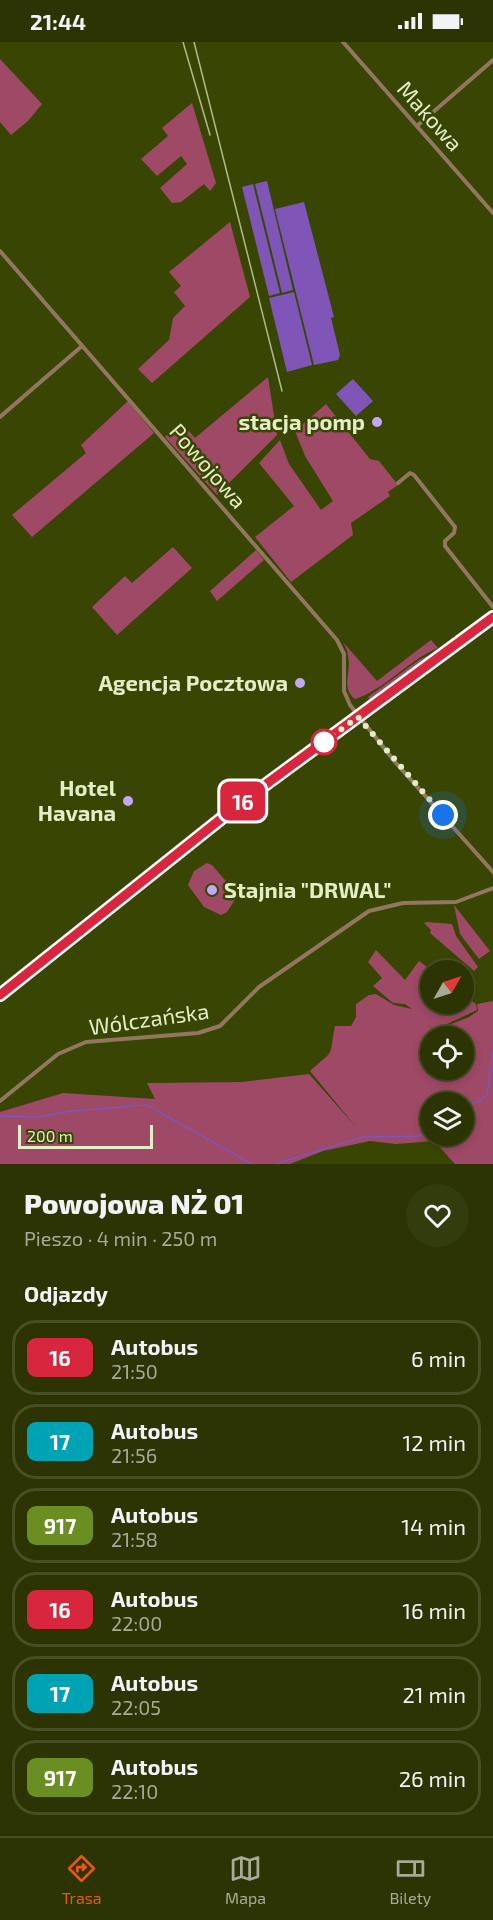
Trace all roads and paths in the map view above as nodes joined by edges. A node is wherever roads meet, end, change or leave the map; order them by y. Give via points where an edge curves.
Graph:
1 (343, 42) edge
2 (493, 60) edge
3 (417, 126) junction
4 (493, 213) edge
5 (0, 251) edge
6 (82, 346) junction
7 (0, 417) edge
8 (398, 483) dead end
9 (493, 607) edge
10 (493, 617) edge
11 (358, 717) junction
12 (493, 872) edge
13 (493, 888) edge
14 (0, 995) edge
15 (0, 1101) edge

1 - 3 street, Makowa
2 - 3 street
3 - 4 street, Makowa
5 - 6 street, Powojowa
6 - 7 street
6 - 11 street, Powojowa via 339,642 345,660 344,691
8 - 9 street via 410,473 414,475 455,526 445,546
10 - 11 main road
11 - 12 street, Powojowa
11 - 14 main road via 232,810
13 - 15 street, Wólczańska via 456,902 403,903 369,911 260,987 220,1026 198,1033 86,1042 58,1054

